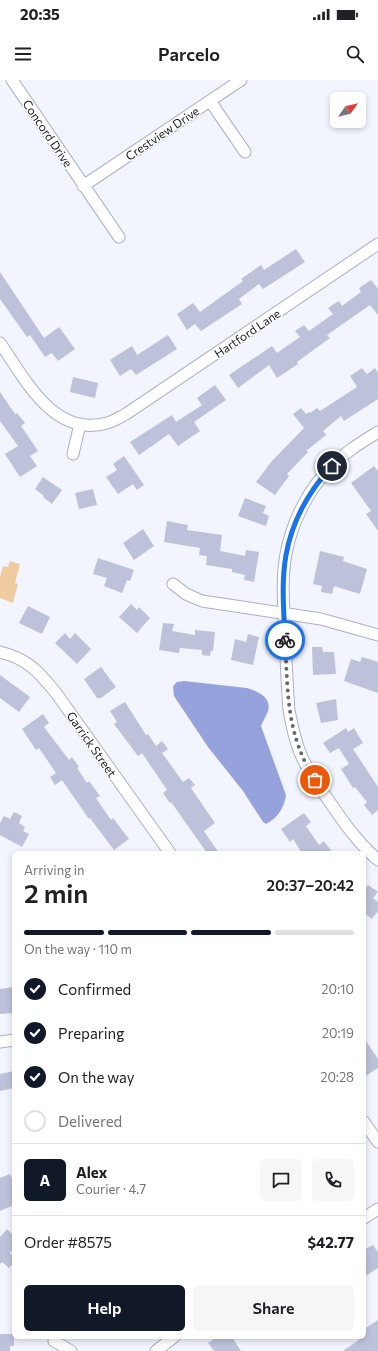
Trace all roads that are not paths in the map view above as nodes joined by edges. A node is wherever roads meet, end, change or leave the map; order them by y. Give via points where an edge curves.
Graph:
1 (12, 80) edge
2 (240, 80) edge
3 (210, 101) junction
4 (245, 152) dead end
5 (83, 186) junction
6 (119, 237) dead end
7 (378, 244) edge
8 (0, 343) edge
9 (80, 424) junction
10 (378, 432) edge
11 (73, 454) dead end
12 (173, 584) dead end
13 (284, 613) junction
14 (378, 635) edge
15 (0, 652) edge
16 (169, 851) edge
17 (378, 860) edge
18 (12, 1040) edge
19 (0, 1042) edge
20 (366, 1125) edge
21 (378, 1142) edge
22 (378, 1209) edge
23 (366, 1217) edge
24 (171, 1339) edge
25 (54, 1341) dead end
26 (71, 1351) edge
27 (156, 1351) edge

1 - 5 street, Concord Drive
2 - 3 street, Crestview Drive
3 - 4 street
3 - 5 street, Crestview Drive
5 - 6 street, Concord Drive
7 - 9 street, Hartford Lane via 126,414 96,424
8 - 9 street via 38,398 63,418
9 - 11 street
10 - 13 street via 332,466 311,491 303,506 286,555
12 - 13 street via 202,601
13 - 14 street via 338,623
13 - 17 street via 289,710 297,744 310,772 345,825
15 - 16 street, Garrick Street via 26,662 41,673
18 - 19 street
20 - 21 street
22 - 23 street
24 - 27 street
25 - 26 street

